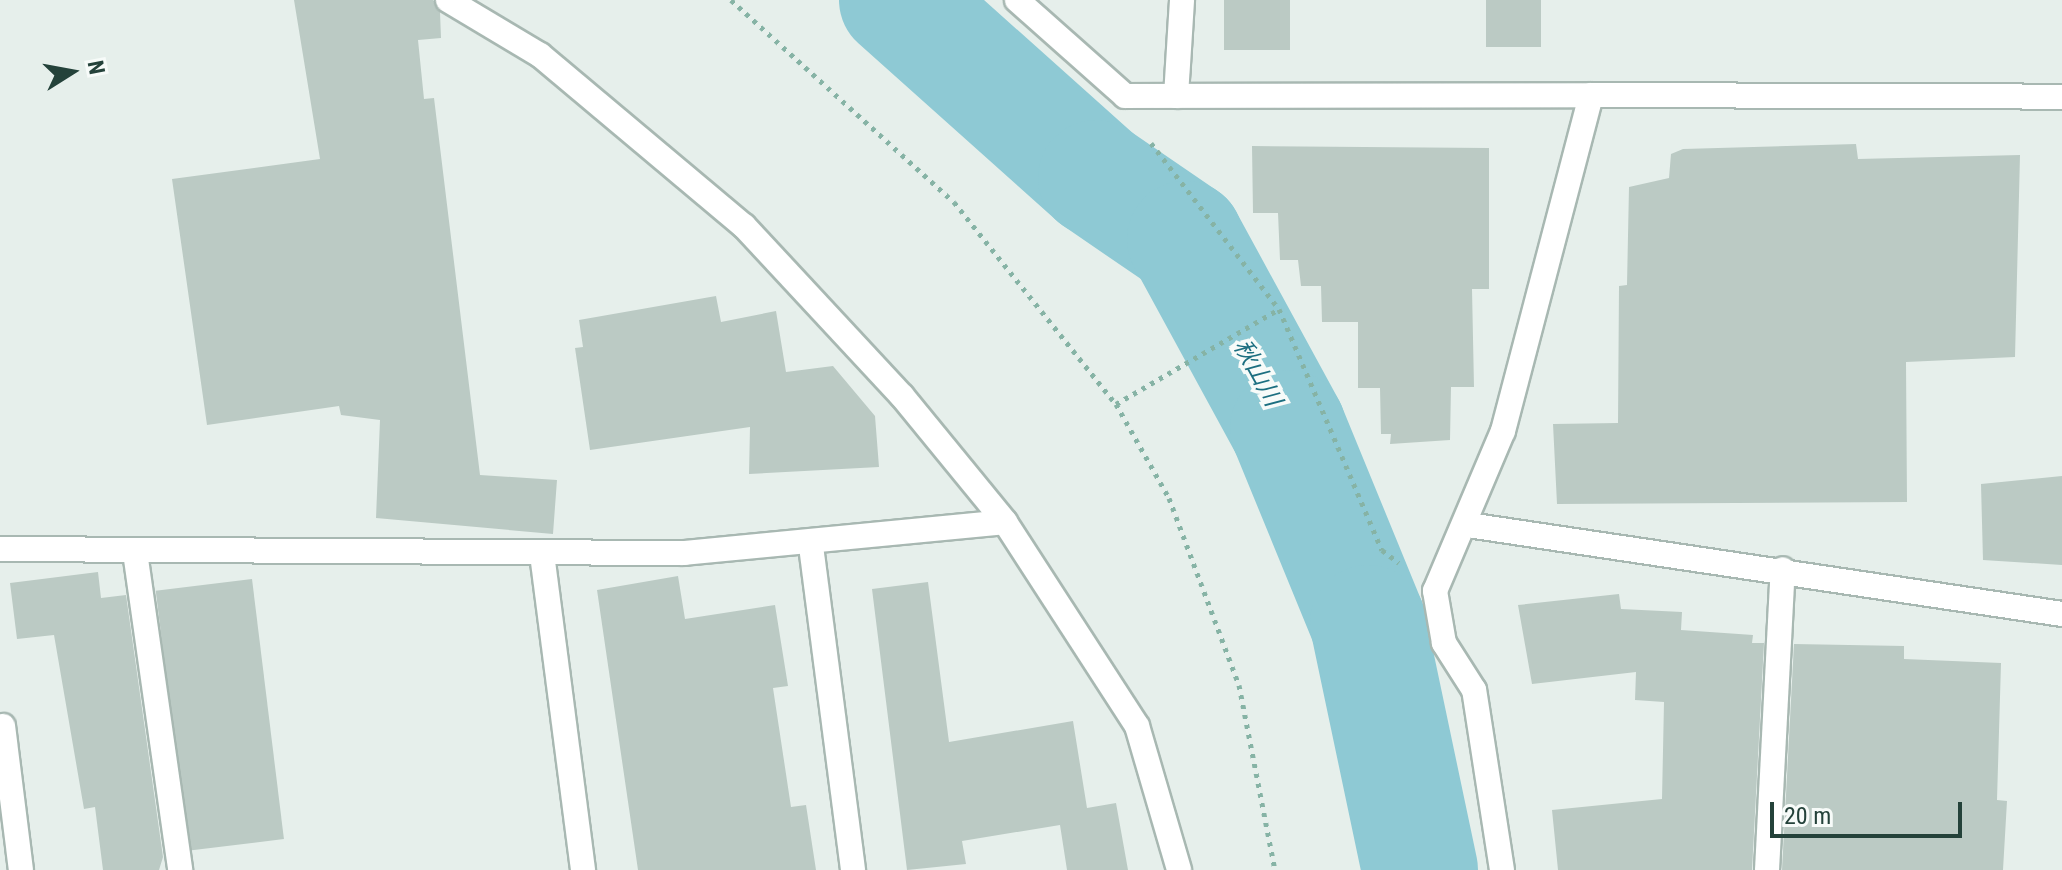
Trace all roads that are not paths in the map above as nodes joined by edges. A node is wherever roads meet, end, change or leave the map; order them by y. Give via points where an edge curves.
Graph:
1 (448, 0) edge
2 (1017, 0) edge
3 (1182, 0) edge
4 (1591, 95) junction
5 (1176, 96) junction
6 (2062, 97) edge
7 (1005, 522) junction
8 (1468, 525) junction
9 (811, 546) junction
10 (0, 549) edge
11 (135, 552) junction
12 (542, 554) junction
13 (1783, 569) junction
14 (2062, 614) edge
15 (3, 726) dead end
16 (21, 870) edge
17 (180, 870) edge
18 (583, 870) edge
19 (853, 870) edge
20 (1179, 870) edge
21 (1502, 870) edge
22 (1767, 870) edge

1 - 7 street via 540,55 744,226
2 - 5 street via 1125,96
3 - 5 street
4 - 5 street
4 - 6 street
4 - 8 street via 1503,431
7 - 9 street
7 - 20 street via 1137,726
8 - 13 street
8 - 21 street via 1435,591 1444,643 1474,690
9 - 12 street
9 - 19 street
10 - 11 street
11 - 12 street
11 - 17 street
12 - 18 street
13 - 14 street
13 - 22 street
15 - 16 street

